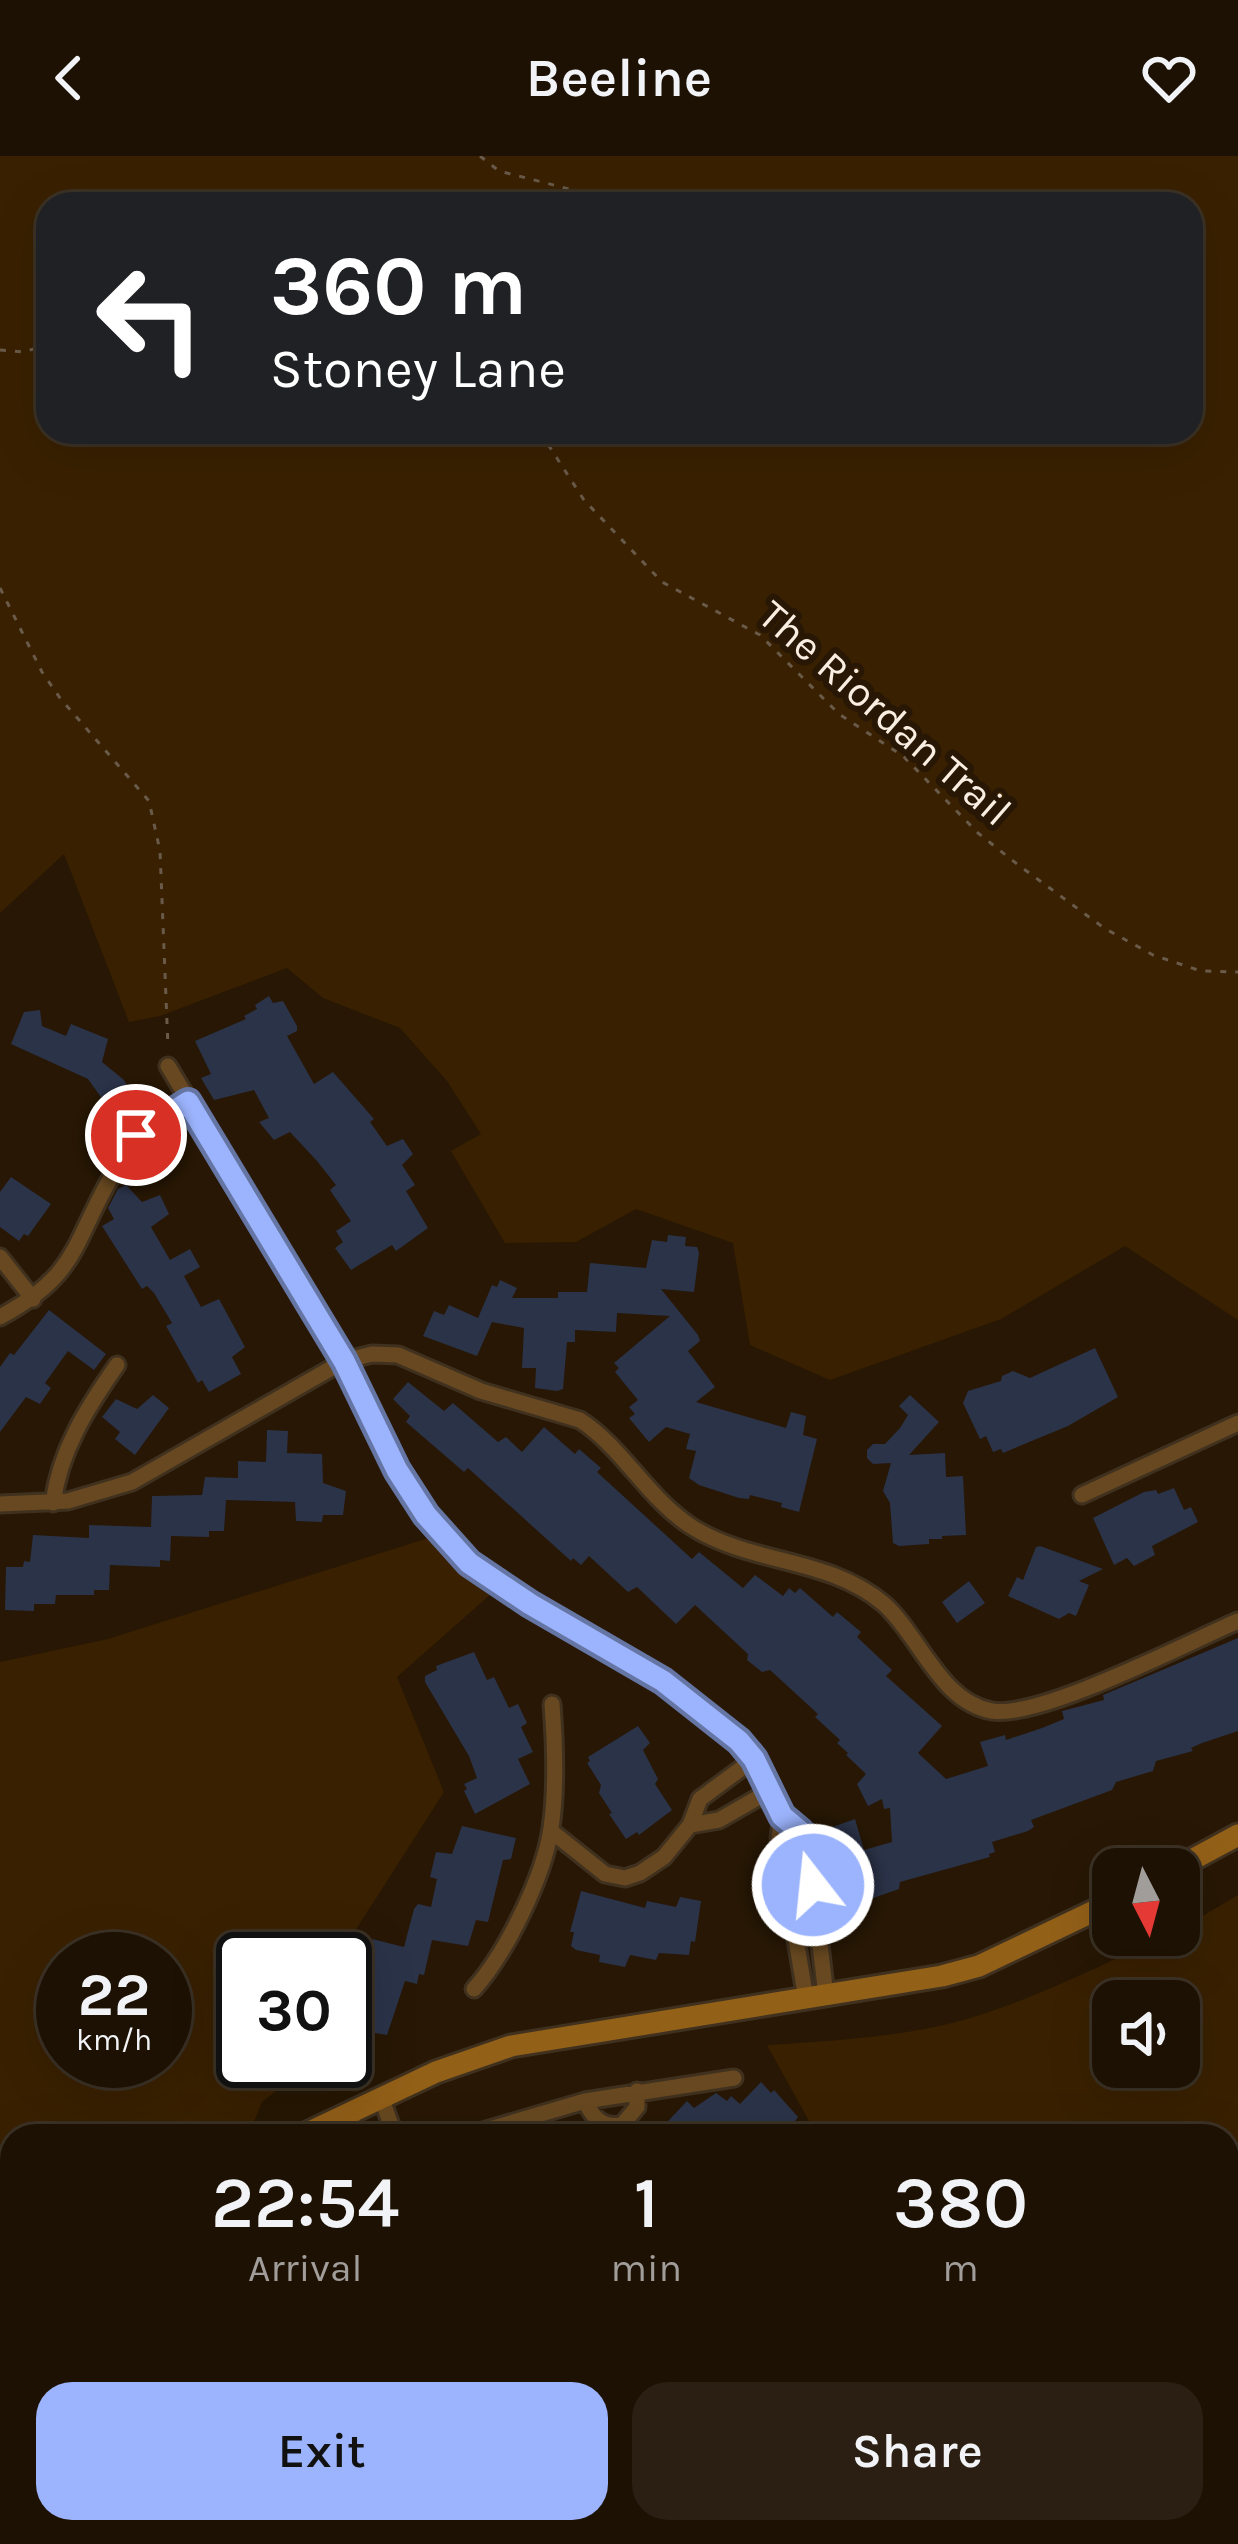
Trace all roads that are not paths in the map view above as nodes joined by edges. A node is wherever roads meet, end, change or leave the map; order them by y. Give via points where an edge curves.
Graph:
1 (168, 1066) road end
2 (188, 1102) junction
3 (0, 1257) edge
4 (33, 1299) junction
5 (0, 1317) edge
6 (344, 1361) junction
7 (117, 1365) dead end
8 (1238, 1424) edge
9 (1082, 1495) dead end
10 (53, 1503) junction
11 (0, 1504) edge
12 (1238, 1621) edge
13 (552, 1704) dead end
14 (754, 1759) junction
15 (772, 1790) junction
16 (782, 1816) junction
17 (690, 1825) junction
18 (551, 1831) junction
19 (1238, 1835) edge
20 (1200, 1856) edge
21 (813, 1885) junction
22 (789, 1889) junction
23 (1092, 1912) edge
24 (473, 1990) dead end
25 (816, 1997) junction
26 (734, 2078) dead end
27 (637, 2091) junction
28 (382, 2097) junction
29 (585, 2101) junction
30 (349, 2113) junction
31 (326, 2124) edge
32 (353, 2124) edge
33 (391, 2124) edge
34 (507, 2124) edge
35 (603, 2124) edge
36 (623, 2124) edge

1 - 2 street
2 - 4 street via 136,1135 73,1257
2 - 6 street
3 - 4 street
4 - 5 street
6 - 10 street via 131,1482
6 - 12 street via 398,1355 580,1420 691,1526 728,1546 866,1590 957,1694 990,1711 1031,1709
6 - 14 street via 411,1496 469,1563 663,1681
7 - 10 street via 80,1418
8 - 9 street
10 - 11 street
13 - 18 street
14 - 15 street
14 - 17 street via 700,1799
15 - 16 street
15 - 17 street via 719,1820
16 - 21 street via 801,1832
16 - 22 street
17 - 18 street via 664,1857 625,1878 605,1874
18 - 24 street via 517,1925
19 - 20 street
21 - 22 street
21 - 25 street
22 - 25 street
23 - 25 street via 979,1966
25 - 28 street via 511,2046
26 - 27 street
27 - 29 street
27 - 36 street via 637,2107
28 - 30 street
28 - 33 street
29 - 34 street
29 - 35 street
30 - 31 street
30 - 32 street

